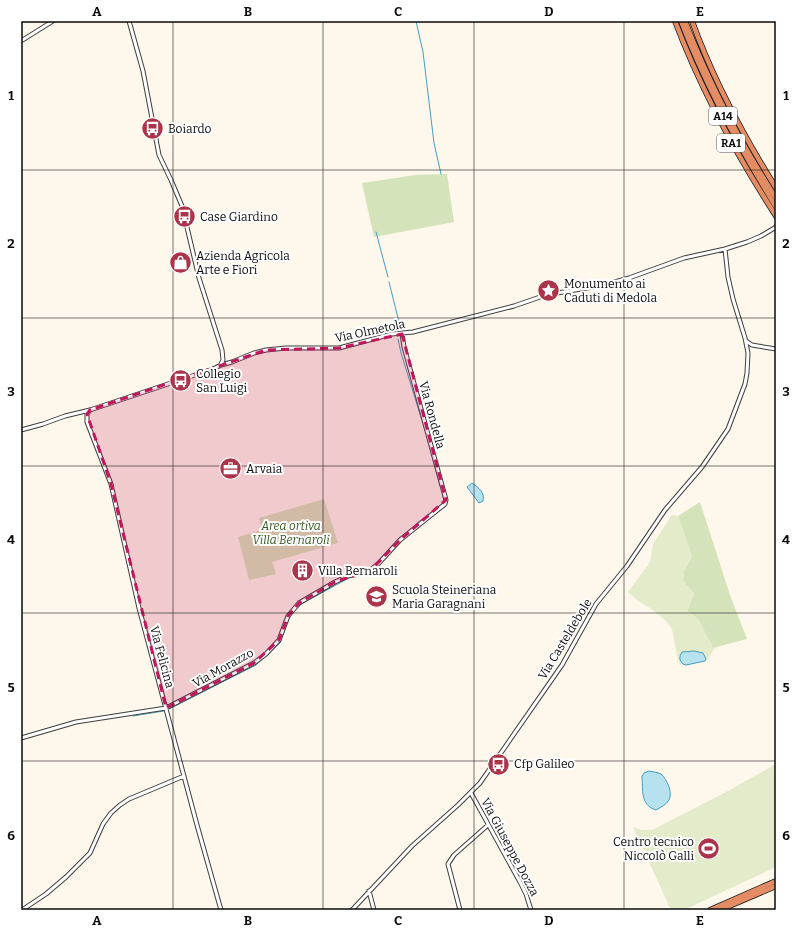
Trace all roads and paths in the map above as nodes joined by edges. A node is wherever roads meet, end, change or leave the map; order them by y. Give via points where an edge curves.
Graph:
1 (53, 21) edge
2 (128, 21) edge
3 (675, 21) edge
4 (681, 21) edge
5 (686, 21) edge
6 (692, 21) edge
7 (21, 41) edge
8 (776, 188) edge
9 (776, 198) edge
10 (776, 207) edge
11 (776, 216) edge
12 (775, 228) edge
13 (726, 249) junction
14 (402, 334) junction
15 (746, 341) junction
16 (752, 345) junction
17 (776, 349) edge
18 (748, 350) junction
19 (221, 365) junction
20 (90, 410) junction
21 (21, 430) edge
22 (446, 500) joint
23 (166, 708) junction
24 (21, 738) edge
25 (184, 776) junction
26 (471, 793) junction
27 (488, 825) junction
28 (776, 881) edge
29 (776, 886) edge
30 (369, 891) junction
31 (22, 910) edge
32 (221, 910) edge
33 (352, 910) edge
34 (374, 910) edge
35 (460, 910) edge
36 (531, 910) edge
37 (710, 910) edge
38 (720, 910) edge

1 - 7 street
2 - 19 street via 143,71 159,155 182,206 222,350
3 - 11 highway, RA1 via 693,66 720,121 741,161
4 - 10 highway, A14 via 716,103
5 - 9 highway, A14 via 724,108
6 - 8 highway, RA1 via 734,116
12 - 13 street via 752,241
13 - 14 street, Via Olmetola via 684,258 610,283 546,295 514,306
13 - 15 street, Via Casteldebole via 733,300
14 - 19 street, Via Olmetola via 392,334 339,348 266,350
14 - 22 street, Via Rondella
15 - 16 street
15 - 18 street, Via Casteldebole
16 - 17 street
16 - 18 street
18 - 26 street, Via Casteldebole via 745,384 732,421 721,441 665,510 627,566 596,604 558,671
19 - 20 street, Via Olmetola
20 - 21 street, Via Olmetola
20 - 23 street, Via Felicina via 87,422 110,484
22 - 23 street, Via Morazzo via 445,504 400,540 372,569 348,576 299,603 288,616 279,640 254,663
23 - 24 street, Via Morazzo via 76,722
23 - 25 street, Via Felicina
25 - 31 street via 120,805 103,824 90,853 46,894
25 - 32 street, Via Felicina
26 - 27 street, Via Giuseppe Dozza
26 - 30 street, Via Casteldebole via 412,846
27 - 35 street via 454,855 448,864
27 - 36 street, Via Giuseppe Dozza via 526,894
28 - 37 highway
29 - 38 highway
30 - 33 street, Via Casteldebole
30 - 34 street

